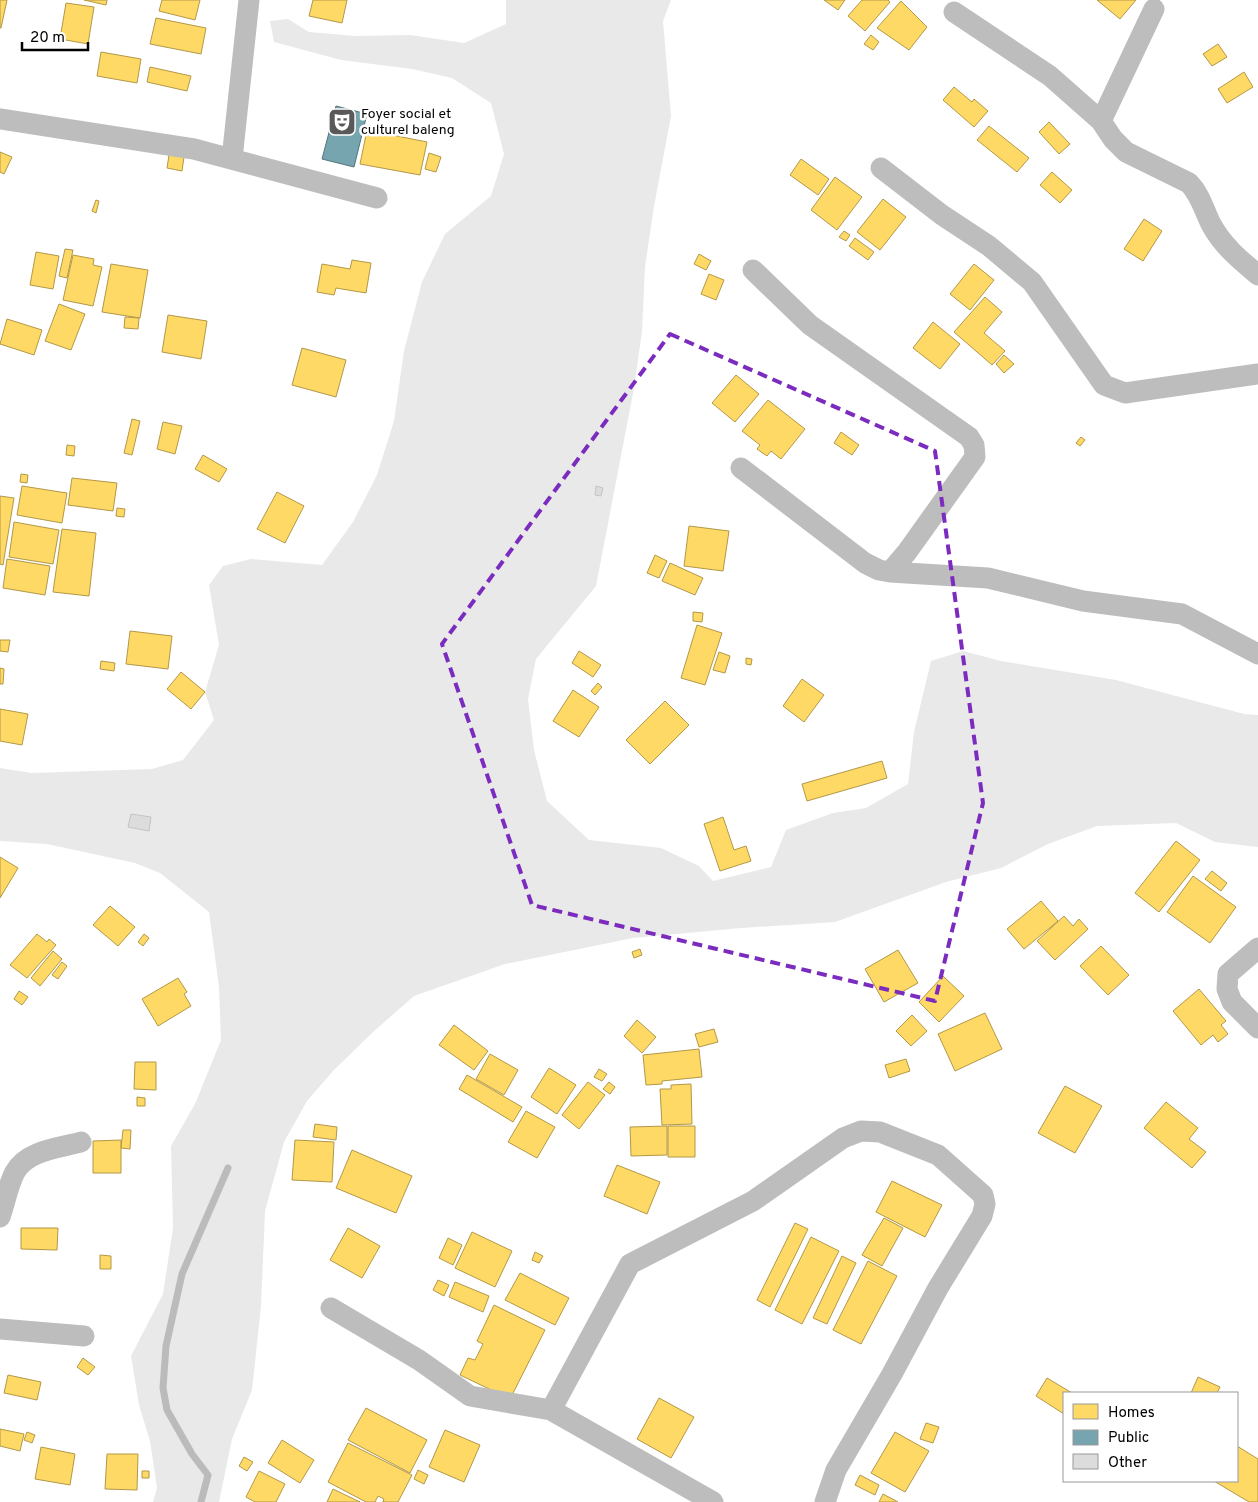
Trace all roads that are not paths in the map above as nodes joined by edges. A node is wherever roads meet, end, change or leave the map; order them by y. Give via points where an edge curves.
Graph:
1 (249, 0) edge
2 (1154, 9) dead end
3 (954, 12) dead end
4 (0, 120) edge
5 (1101, 121) junction
6 (232, 159) junction
7 (881, 168) dead end
8 (377, 198) dead end
9 (754, 270) dead end
10 (1258, 275) edge
11 (1258, 374) edge
12 (741, 468) dead end
13 (890, 572) junction
14 (1258, 654) edge
15 (1258, 948) edge
16 (1258, 1028) edge
17 (81, 1142) dead end
18 (0, 1217) edge
19 (331, 1308) dead end
20 (0, 1329) edge
21 (84, 1336) dead end
22 (551, 1410) junction
23 (713, 1502) edge
24 (825, 1502) edge

1 - 6 street
2 - 5 street
3 - 5 street via 1050,76
4 - 6 street via 194,148
5 - 10 street via 1126,152 1189,183 1212,225 1233,254
6 - 8 street
7 - 11 street via 989,246 1032,282 1104,385 1125,393
9 - 13 street via 810,325 969,437 974,446 975,457
12 - 13 street via 865,563
13 - 14 street via 988,578 1083,600 1182,614
15 - 16 street via 1228,974 1226,989 1232,1002
17 - 18 street via 33,1155 24,1161 15,1172
19 - 22 street via 419,1360 470,1396
20 - 21 street
22 - 23 street
22 - 24 street via 630,1264 754,1201 844,1138 861,1131 880,1132 938,1155 983,1195 985,1204 982,1216 836,1470

